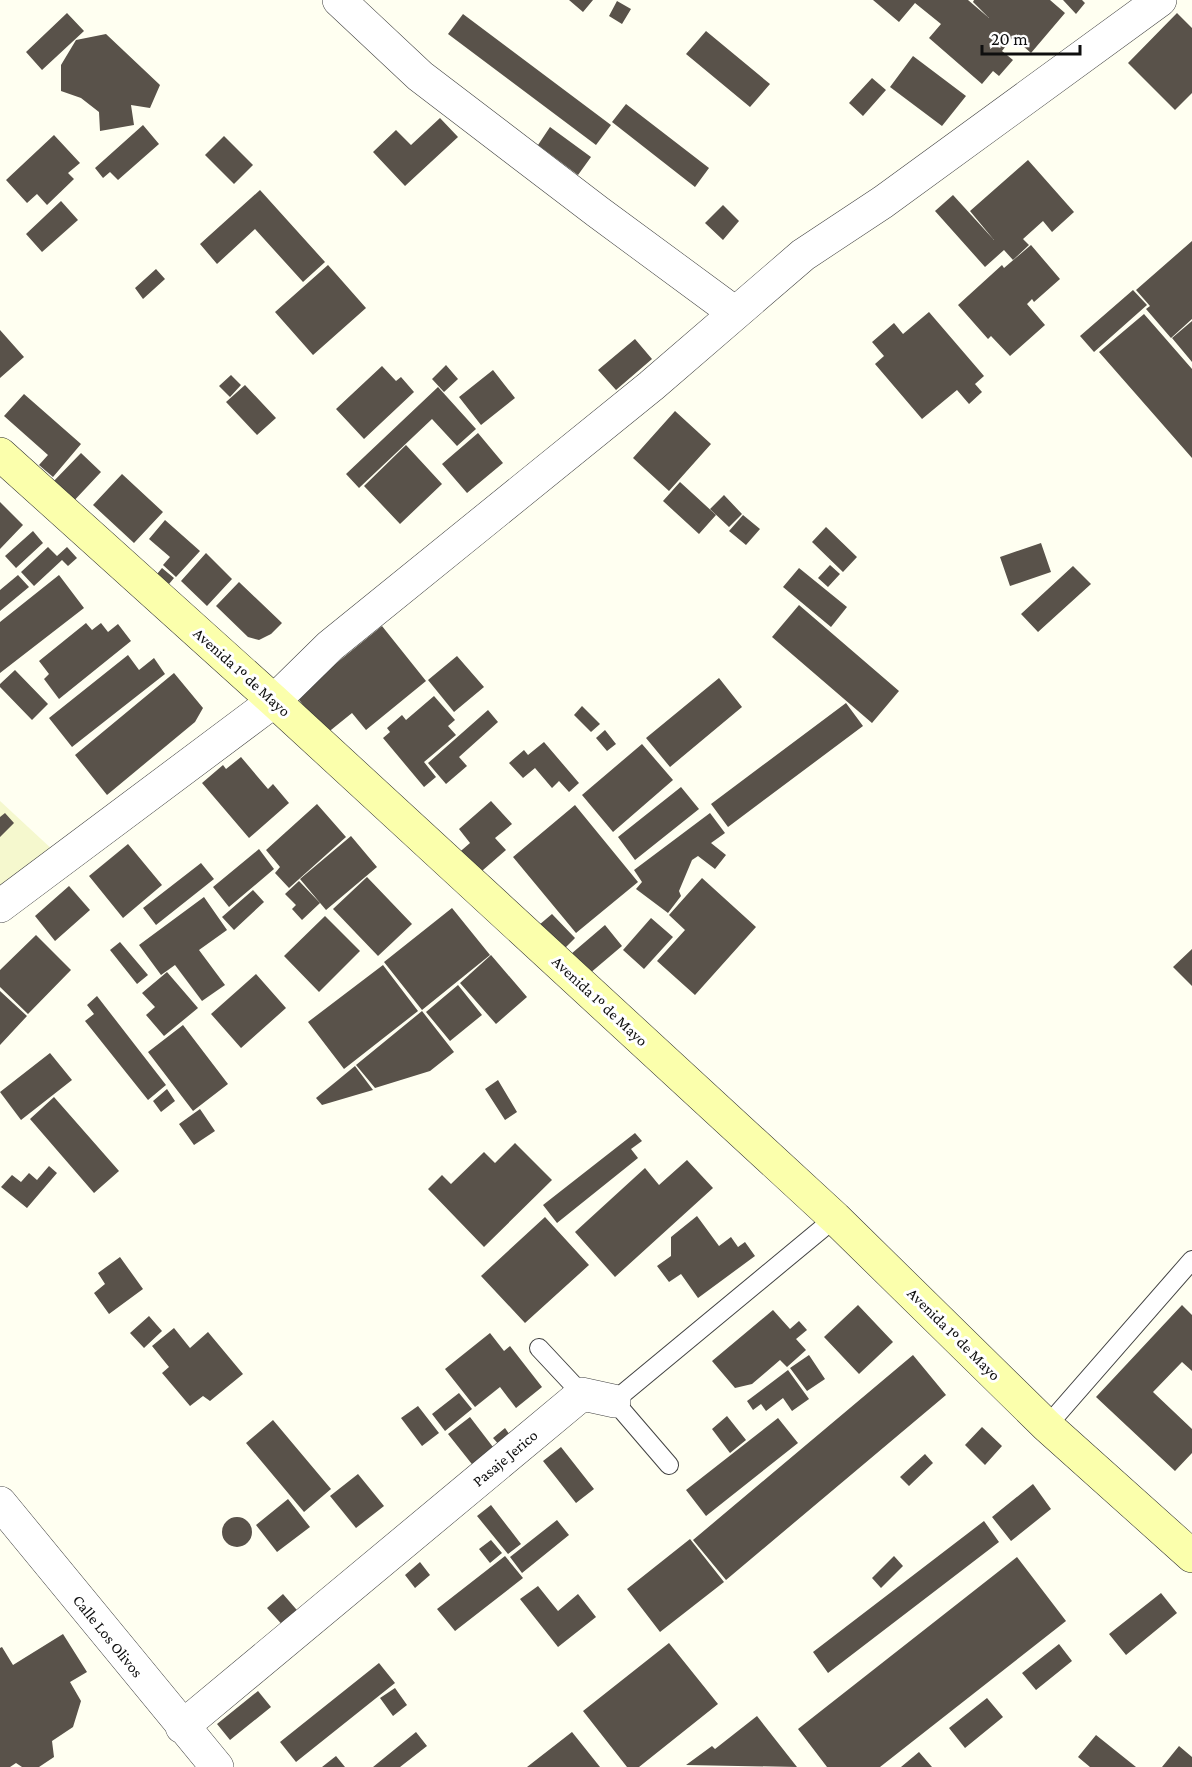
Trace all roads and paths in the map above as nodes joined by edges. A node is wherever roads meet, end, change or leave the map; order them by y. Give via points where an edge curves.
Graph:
1 (339, 0) edge
2 (1160, 0) edge
3 (735, 313) junction
4 (0, 454) edge
5 (274, 701) junction
6 (0, 906) edge
7 (835, 1218) junction
8 (1192, 1260) edge
9 (539, 1348) dead end
10 (582, 1394) junction
11 (614, 1401) junction
12 (1047, 1426) junction
13 (669, 1466) dead end
14 (0, 1503) edge
15 (1192, 1556) edge
16 (182, 1727) junction
17 (214, 1766) edge

1 - 3 street via 420,76
2 - 3 street via 883,202 803,255
3 - 5 street via 651,386 330,646
4 - 5 main road, Avenida 1º de Mayo
5 - 6 street
5 - 7 main road, Avenida 1º de Mayo
7 - 11 lane
7 - 12 main road, Avenida 1º de Mayo
8 - 12 lane
9 - 10 lane
10 - 11 street
10 - 16 street, Pasaje Jerico
11 - 13 lane
12 - 15 main road, Avenida 1º de Mayo
14 - 16 street, Calle Los Olivos
16 - 17 street, Calle Los Olivos

